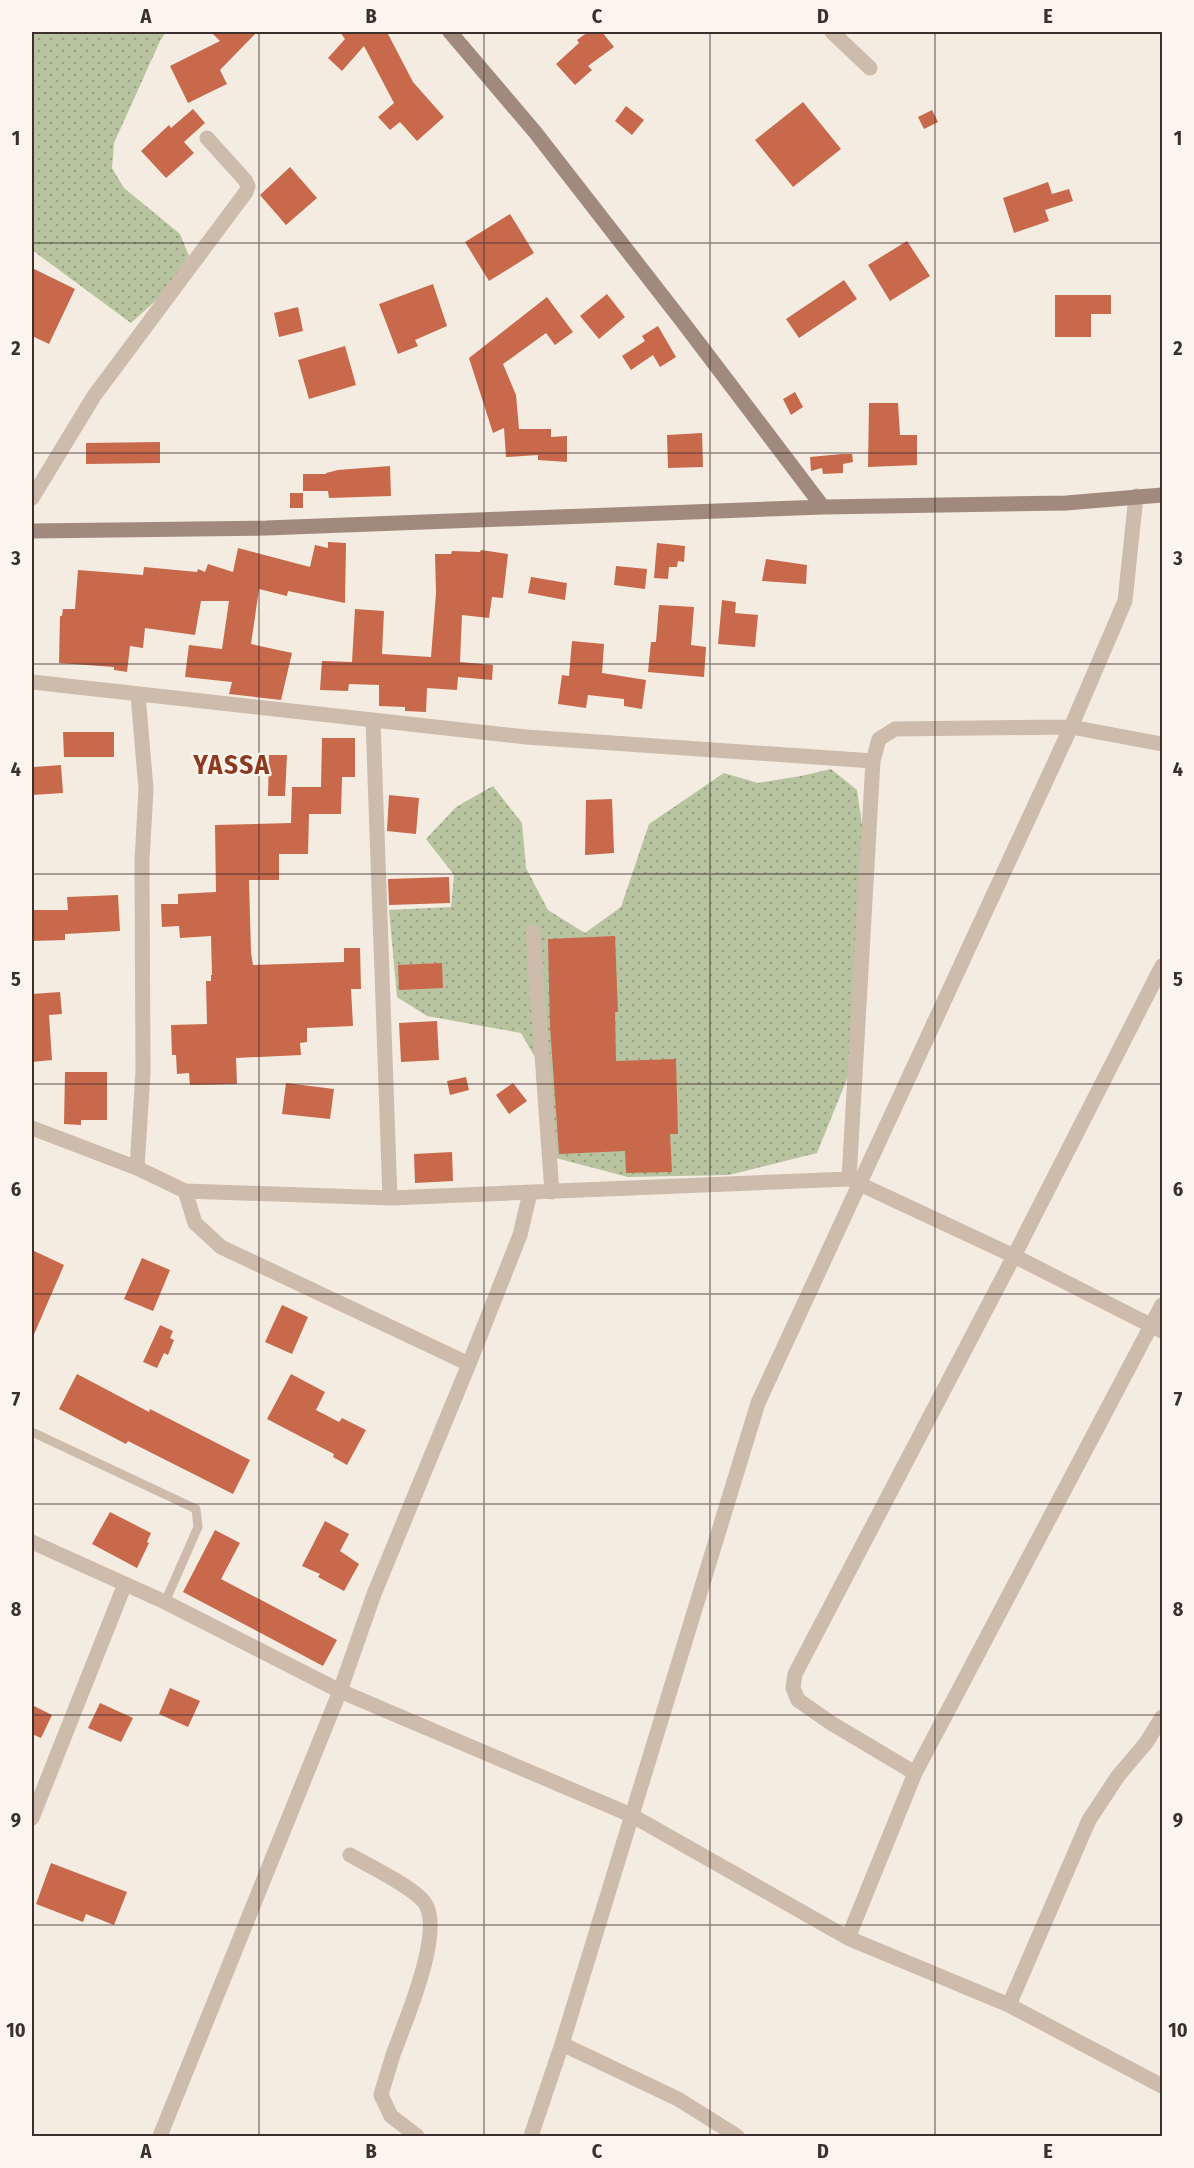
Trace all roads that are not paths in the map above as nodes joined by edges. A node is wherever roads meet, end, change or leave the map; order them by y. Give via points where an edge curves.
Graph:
1 (450, 32) edge
2 (831, 32) edge
3 (870, 68) dead end
4 (207, 138) dead end
5 (1162, 495) edge
6 (1136, 496) junction
7 (32, 498) edge
8 (823, 507) junction
9 (32, 531) edge
10 (32, 682) edge
11 (138, 694) junction
12 (373, 720) junction
13 (1071, 727) junction
14 (1162, 744) edge
15 (873, 761) junction
16 (533, 932) dead end
17 (1162, 966) edge
18 (32, 1128) edge
19 (137, 1168) junction
20 (855, 1181) junction
21 (185, 1191) junction
22 (552, 1192) junction
23 (530, 1193) junction
24 (390, 1198) junction
25 (1014, 1256) junction
26 (1162, 1305) edge
27 (1157, 1328) edge
28 (469, 1364) junction
29 (32, 1432) edge
30 (32, 1542) edge
31 (125, 1584) junction
32 (165, 1602) junction
33 (340, 1690) junction
34 (1162, 1717) edge
35 (915, 1773) junction
36 (631, 1815) junction
37 (32, 1818) edge
38 (351, 1855) dead end
39 (848, 1938) junction
40 (1009, 2005) junction
41 (562, 2044) junction
42 (1162, 2086) edge
43 (160, 2136) edge
44 (417, 2136) edge
45 (531, 2136) edge
46 (737, 2136) edge

1 - 8 main road via 535,132
2 - 3 street
4 - 7 street via 245,180 246,192 94,396
5 - 6 main road
6 - 8 main road via 1066,503
6 - 13 street via 1125,601
8 - 9 main road via 266,528
10 - 11 street
11 - 12 street
11 - 19 street via 146,789 142,861 143,1072
12 - 15 street via 526,737
12 - 24 street
13 - 14 street
13 - 15 street via 895,729 879,739
13 - 20 street
15 - 20 street
16 - 22 street
17 - 25 street
18 - 19 street
19 - 21 street
20 - 22 street
20 - 25 street
20 - 36 street via 758,1403
21 - 24 street
21 - 28 street via 195,1223 221,1247
22 - 23 street
23 - 24 street
23 - 28 street via 520,1234
25 - 27 street
25 - 35 street via 795,1674 798,1700
26 - 27 street
27 - 35 street
28 - 33 street via 374,1594
29 - 32 lane via 196,1509 198,1527
30 - 31 street
31 - 32 street
31 - 37 street
32 - 33 street
33 - 36 street
33 - 43 street
34 - 40 street via 1089,1820
35 - 39 street
36 - 39 street
36 - 41 street
38 - 44 street via 425,1902 431,1930 429,1940 415,2000 381,2095 391,2116
39 - 40 street
40 - 42 street
41 - 45 street
41 - 46 street via 678,2098

